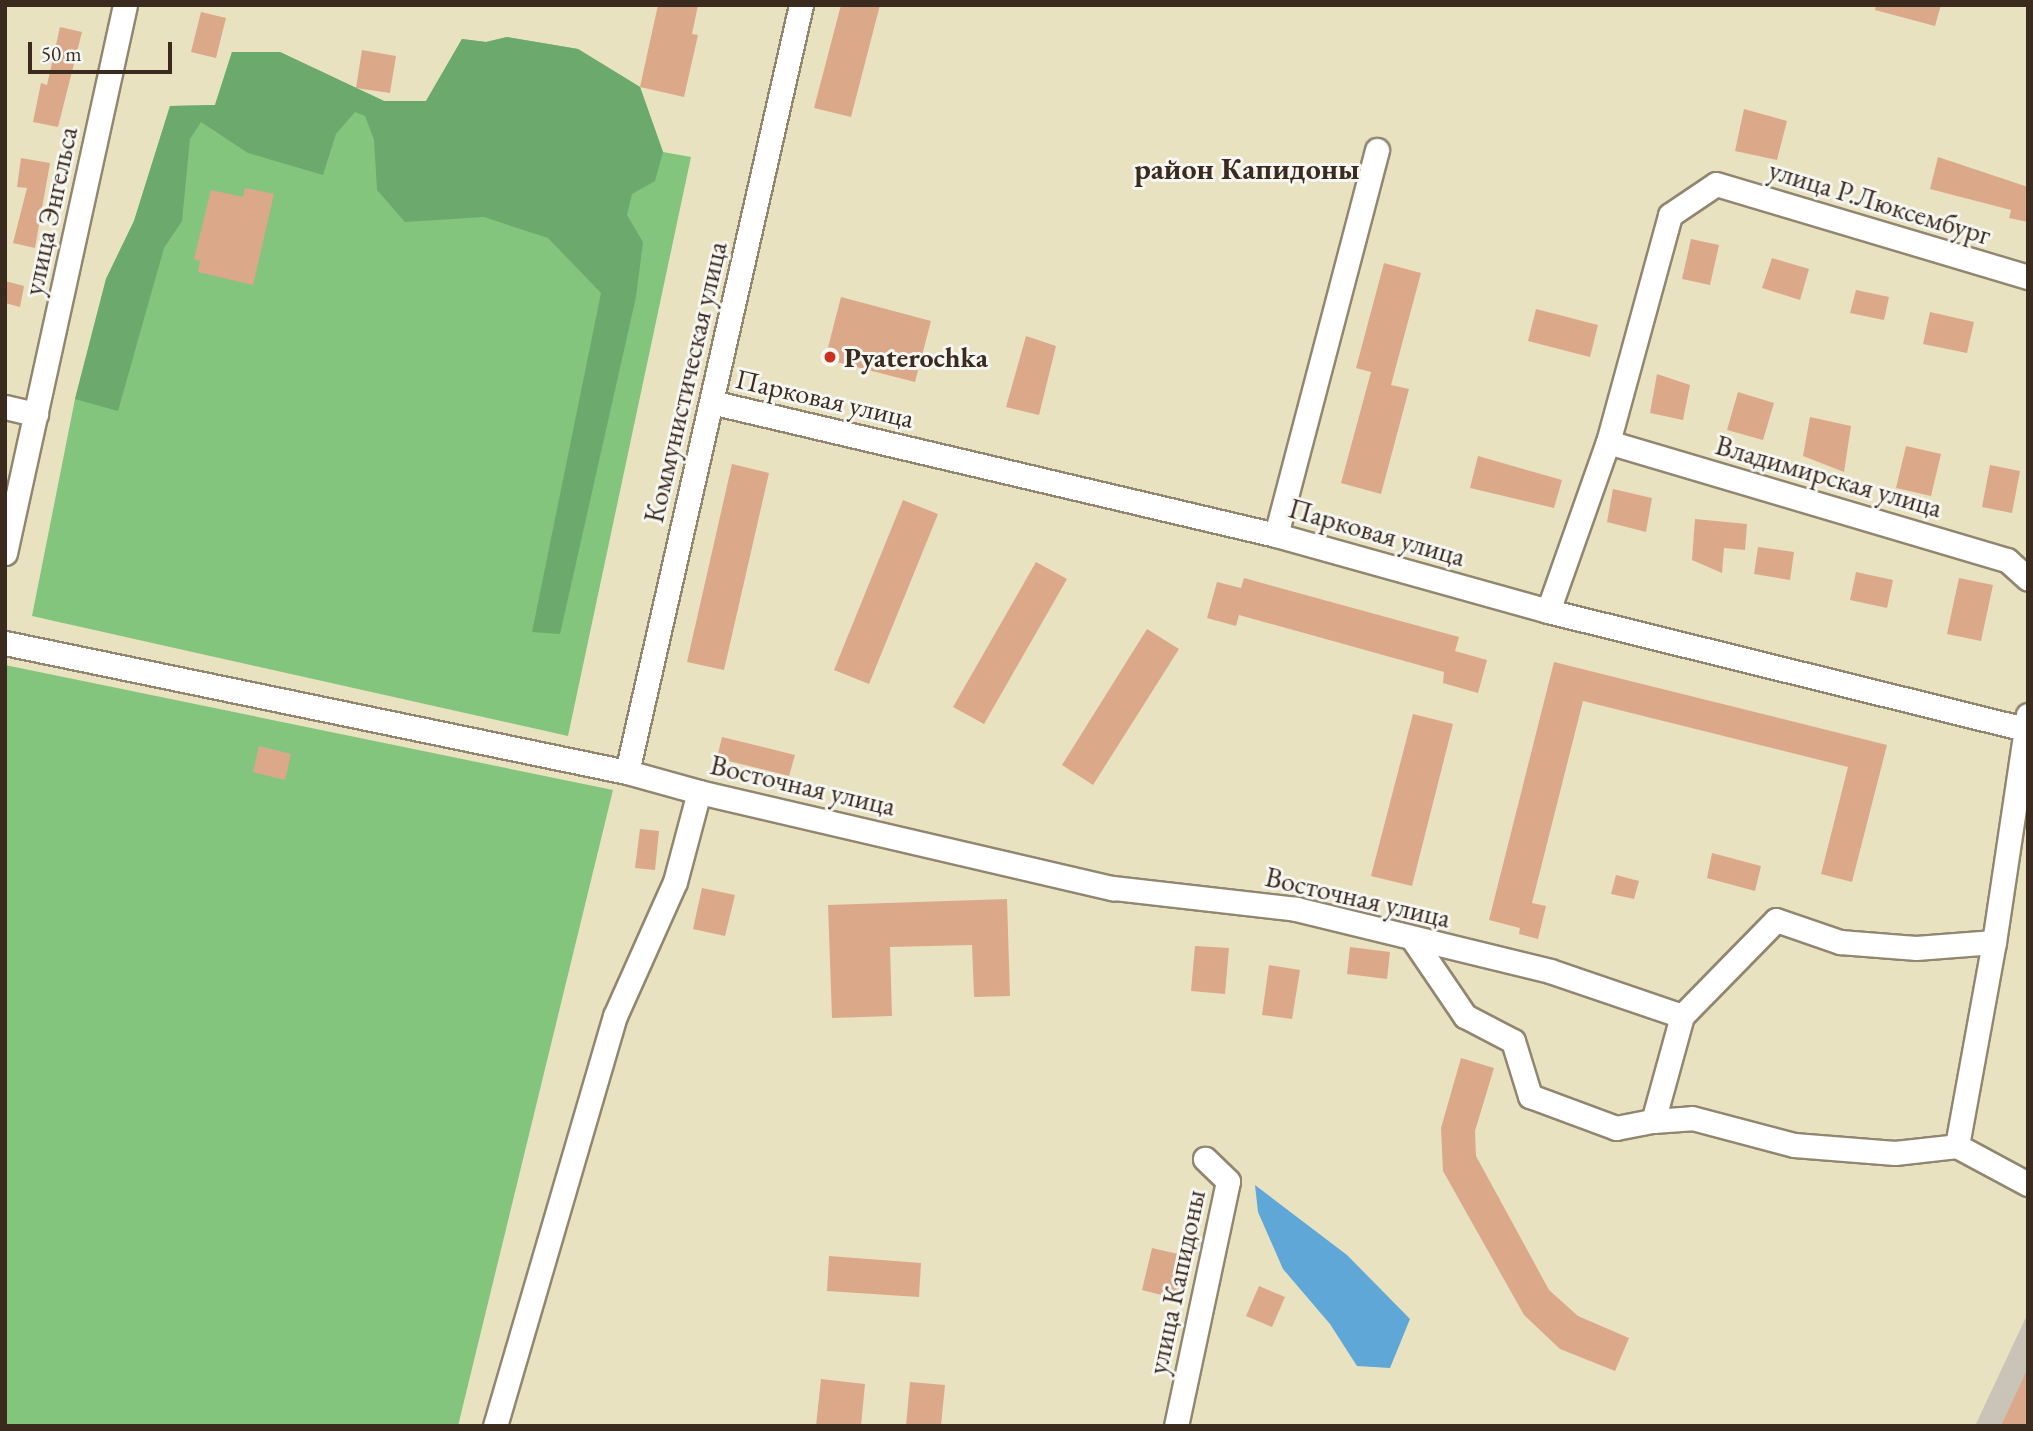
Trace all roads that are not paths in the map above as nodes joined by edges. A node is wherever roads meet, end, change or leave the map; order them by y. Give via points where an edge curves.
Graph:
1 (125, 5) edge
2 (801, 5) edge
3 (1377, 150) dead end
4 (2028, 277) edge
5 (711, 402) junction
6 (5, 407) edge
7 (36, 414) junction
8 (1608, 442) junction
9 (1276, 535) junction
10 (5, 553) edge
11 (2028, 579) edge
12 (1548, 611) junction
13 (5, 643) edge
14 (2026, 722) edge
15 (627, 772) junction
16 (699, 792) junction
17 (1414, 941) junction
18 (1994, 942) junction
19 (1682, 1016) junction
20 (1653, 1121) junction
21 (1957, 1146) junction
22 (1205, 1160) dead end
23 (2028, 1184) edge
24 (495, 1426) edge
25 (1176, 1426) edge

1 - 7 street, улица Энгельса
2 - 5 street, Коммунистическая улица
3 - 9 street
4 - 8 street, улица Р.Люксембург via 1716,184 1670,215
5 - 9 street, Парковая улица
5 - 15 street, Коммунистическая улица
6 - 7 street
7 - 10 street, улица Энгельса
8 - 11 street, Владимирская улица via 2007,560
8 - 12 street
9 - 12 street, Парковая улица
12 - 14 street, Парковая улица
13 - 15 street, Восточная улица
14 - 18 street
15 - 16 street, Восточная улица
16 - 17 street, Восточная улица via 1113,888 1296,909
16 - 24 street via 675,882 615,1016
17 - 19 street, Восточная улица via 1550,971
17 - 20 street via 1465,1016 1513,1041 1530,1096 1616,1128
18 - 19 street via 1916,948 1840,942 1776,920
18 - 21 street
19 - 20 street
20 - 21 street via 1692,1118 1794,1145 1895,1153
21 - 23 street
22 - 25 street, улица Капидоны via 1228,1181

